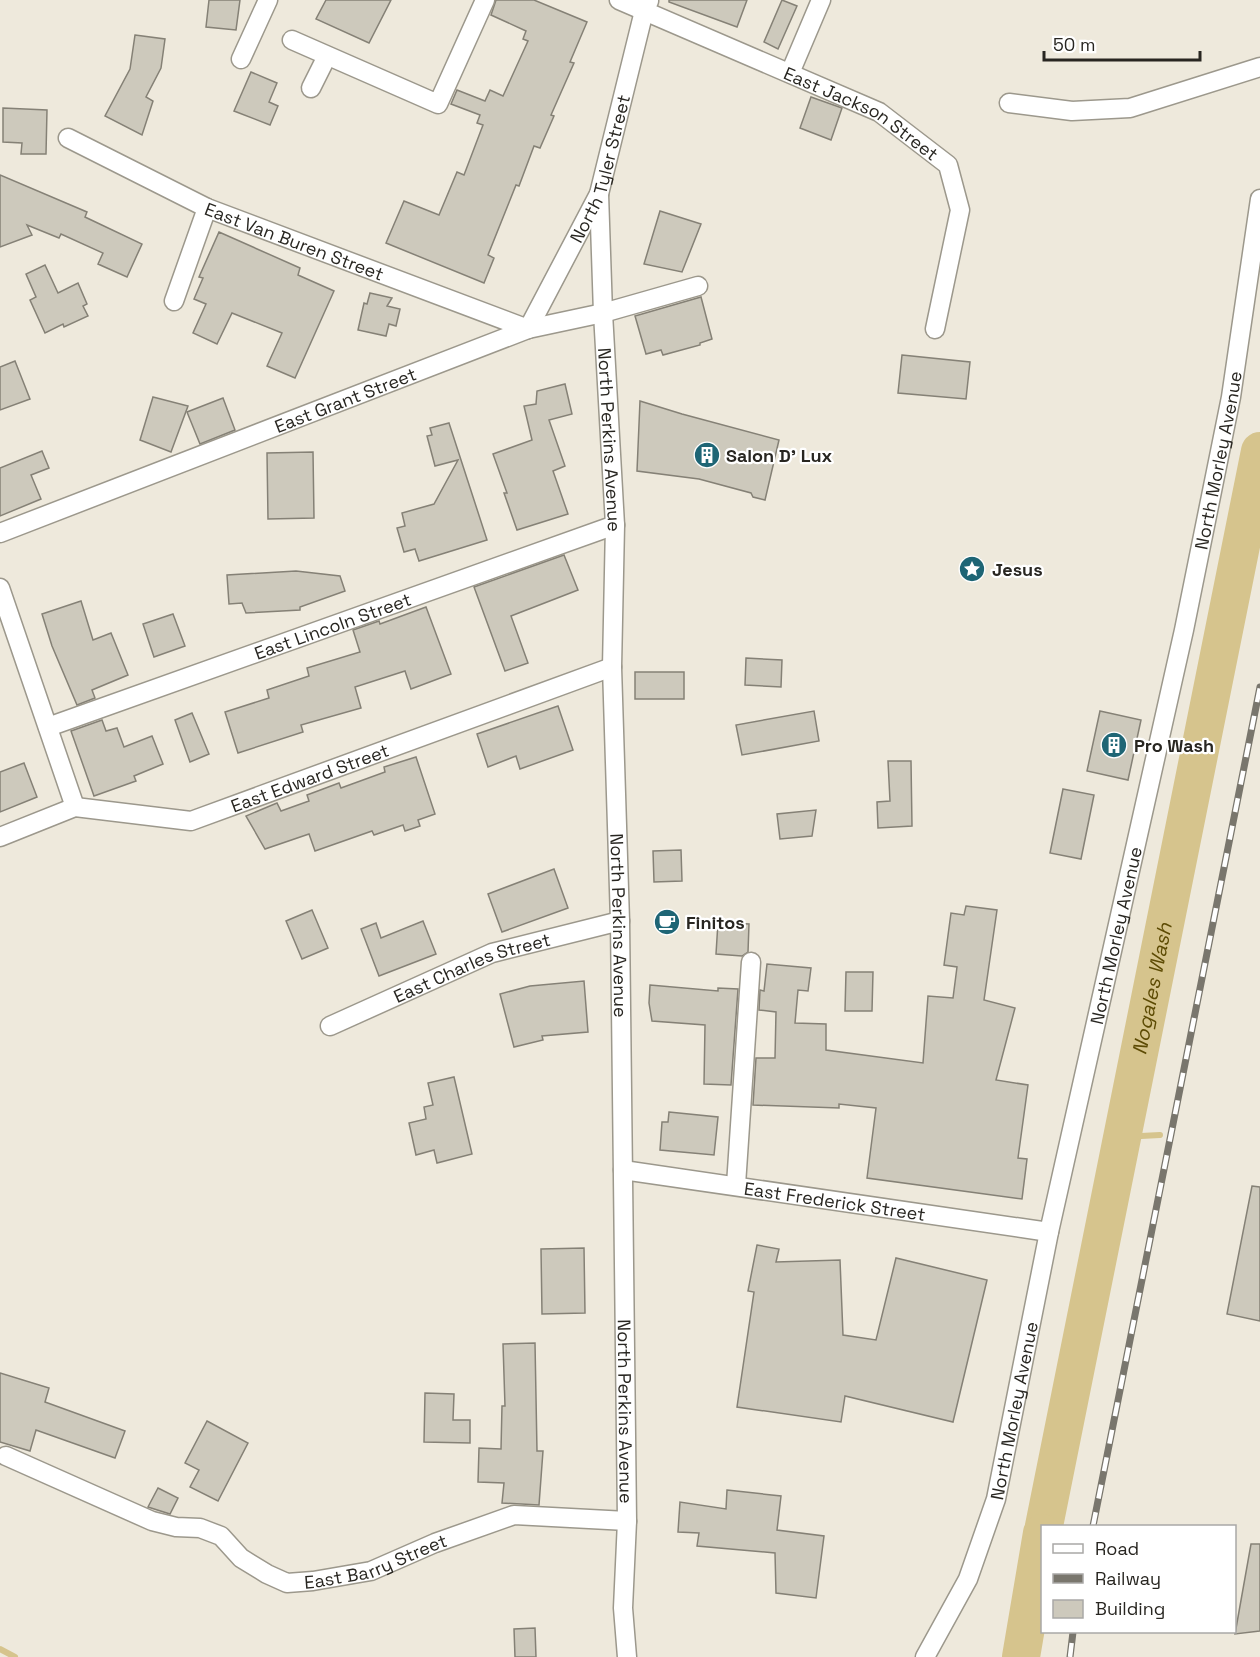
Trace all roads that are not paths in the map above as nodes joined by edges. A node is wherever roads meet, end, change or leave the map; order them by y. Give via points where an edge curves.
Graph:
1 (268, 0) edge
2 (484, 0) edge
3 (619, 0) edge
4 (821, 0) edge
5 (646, 6) edge
6 (292, 40) dead end
7 (327, 56) junction
8 (241, 59) dead end
9 (1260, 67) edge
10 (790, 73) junction
11 (311, 88) dead end
12 (1009, 103) dead end
13 (68, 138) dead end
14 (599, 194) junction
15 (1260, 198) edge
16 (207, 208) junction
17 (698, 286) dead end
18 (174, 301) dead end
19 (603, 313) junction
20 (528, 329) junction
21 (935, 329) dead end
22 (615, 525) junction
23 (0, 534) edge
24 (1, 592) edge
25 (612, 667) junction
26 (48, 727) junction
27 (75, 807) junction
28 (0, 837) edge
29 (620, 921) junction
30 (751, 962) dead end
31 (330, 1026) dead end
32 (623, 1170) junction
33 (735, 1185) junction
34 (1049, 1232) junction
35 (6, 1456) dead end
36 (627, 1521) junction
37 (627, 1657) edge
38 (925, 1657) edge

1 - 8 street
2 - 7 street via 438,104
3 - 5 street, East Jackson Street
4 - 10 street
5 - 10 street, East Jackson Street
5 - 14 street, North Tyler Street
6 - 7 street
7 - 11 street
9 - 12 street via 1130,108 1072,111
10 - 21 street, East Jackson Street via 879,112 948,165 960,210
13 - 16 street, East Van Buren Street
14 - 19 street, North Perkins Avenue
14 - 20 street, North Tyler Street
15 - 34 street, North Morley Avenue via 1231,397 1185,630
16 - 18 street
16 - 20 street, East Van Buren Street
17 - 19 street, East Grant Street
19 - 20 street, East Grant Street
19 - 22 street, North Perkins Avenue
20 - 23 street, East Grant Street
22 - 25 street, North Perkins Avenue
22 - 26 street, East Lincoln Street
24 - 26 street
25 - 27 street, East Edward Street via 191,820
25 - 29 street, North Perkins Avenue
26 - 27 street
27 - 28 street, East Edward Street
29 - 31 street, East Charles Street via 492,953
29 - 32 street, North Perkins Avenue
30 - 33 street
32 - 33 street, East Frederick Street
32 - 36 street, North Perkins Avenue
33 - 34 street, East Frederick Street
34 - 38 street, North Morley Avenue via 996,1499 968,1579
35 - 36 street, East Barry Street via 152,1521 201,1528 221,1536 241,1558 286,1583 371,1571 514,1515
36 - 37 street, North Perkins Avenue via 623,1608

